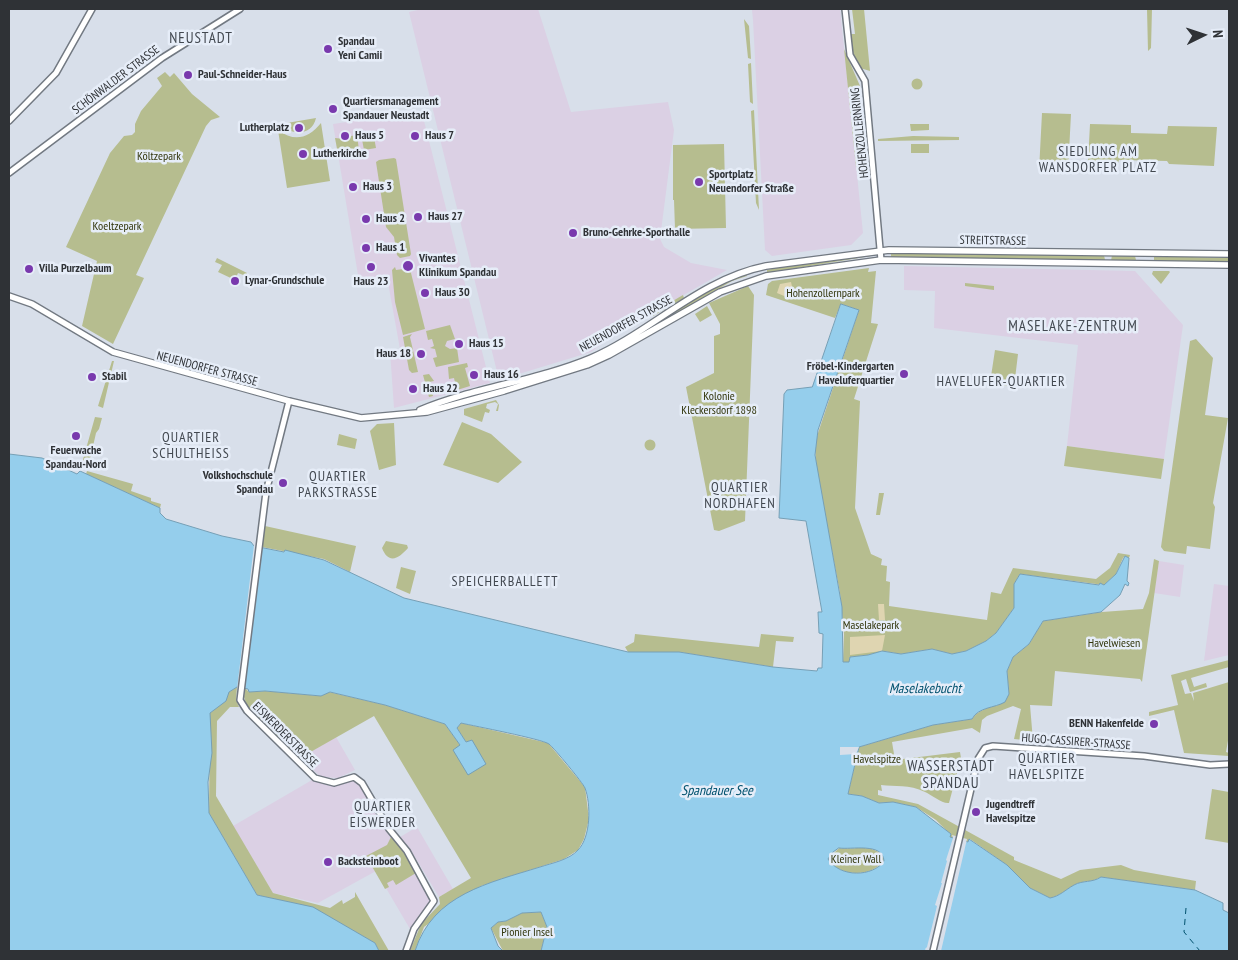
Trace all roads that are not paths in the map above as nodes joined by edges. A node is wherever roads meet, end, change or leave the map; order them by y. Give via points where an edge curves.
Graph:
1 (92, 9) edge
2 (240, 9) edge
3 (845, 9) edge
4 (9, 120) edge
5 (9, 173) edge
6 (881, 250) junction
7 (1229, 254) edge
8 (881, 260) junction
9 (1229, 265) edge
10 (757, 267) joint
11 (758, 278) joint
12 (9, 296) edge
13 (289, 401) junction
14 (442, 405) junction
15 (1229, 764) edge
16 (406, 951) edge
17 (933, 951) edge

1 - 4 street via 52,77
2 - 5 street, SCHÖNWALDER STRASSE via 162,58
3 - 6 street, HOHENZOLLERNRING via 850,54 865,81
6 - 7 main road, STREITSTRASSE
6 - 8 street, HOHENZOLLERNRING
6 - 10 main road, STREITSTRASSE
8 - 9 main road, STREITSTRASSE
8 - 11 main road, STREITSTRASSE
10 - 14 main road, NEUENDORFER STRASSE via 718,283 593,357
11 - 14 main road, NEUENDORFER STRASSE via 720,292 596,362 504,391
12 - 13 main road, NEUENDORFER STRASSE via 32,304 113,352
13 - 14 main road, NEUENDORFER STRASSE via 354,418 413,413
13 - 16 street, EISWERDERSTRASSE via 266,492 240,700 243,707 315,778 334,783 354,777 360,780 434,900 414,929
15 - 17 street, HUGO-CASSIRER-STRASSE via 988,747 982,750

